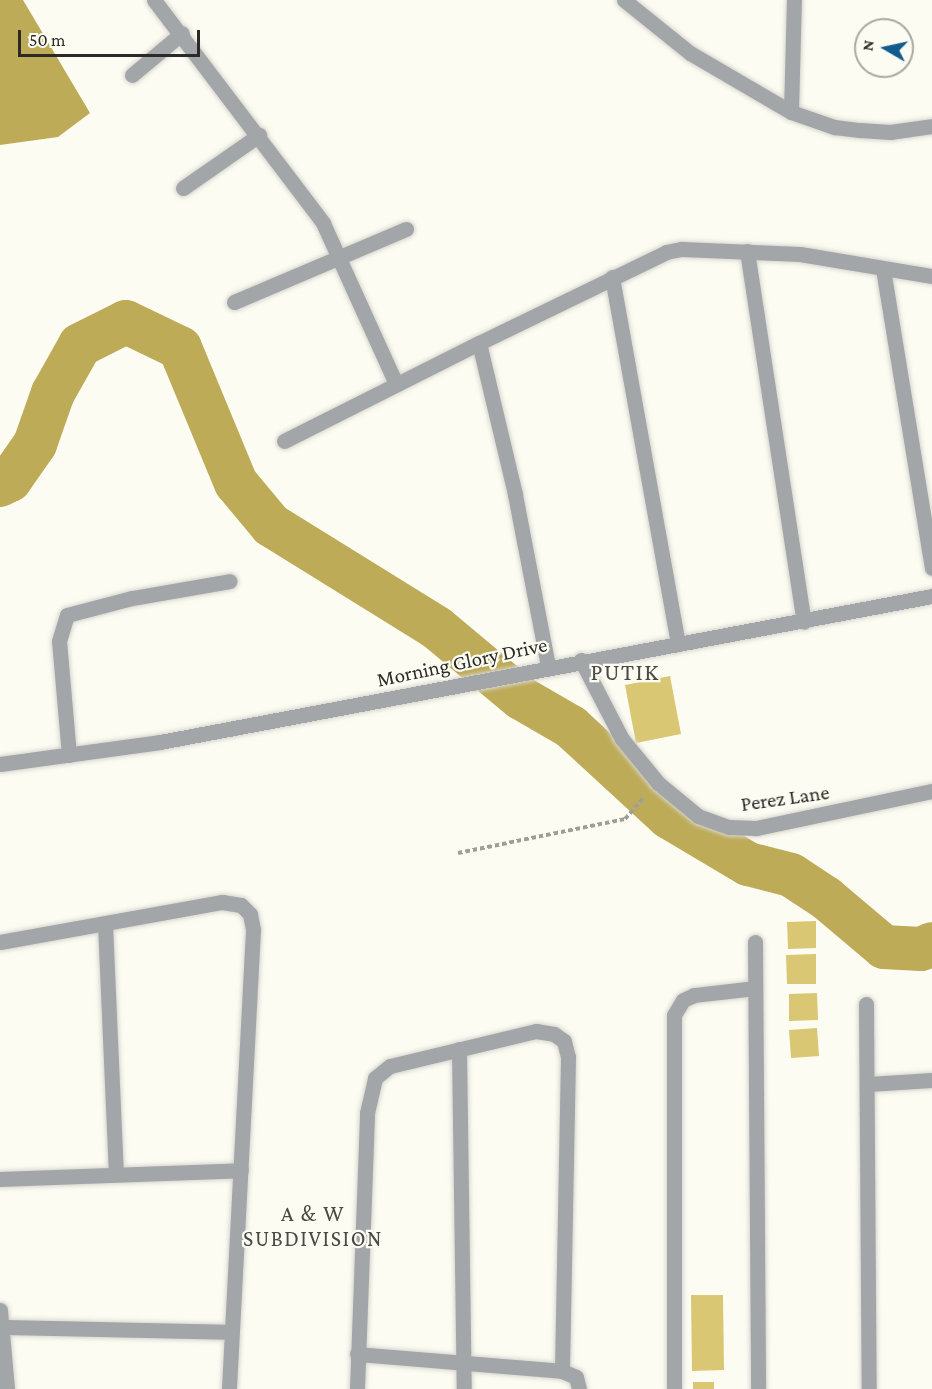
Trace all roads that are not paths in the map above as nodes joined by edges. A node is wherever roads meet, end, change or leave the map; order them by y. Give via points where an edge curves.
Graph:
1 (154, 0) edge
2 (624, 0) edge
3 (794, 0) edge
4 (182, 33) junction
5 (132, 75) dead end
6 (791, 112) junction
7 (932, 126) edge
8 (259, 135) junction
9 (183, 188) dead end
10 (406, 229) dead end
11 (747, 251) junction
12 (339, 256) junction
13 (883, 269) junction
14 (932, 276) edge
15 (612, 277) junction
16 (234, 302) dead end
17 (479, 342) junction
18 (396, 384) junction
19 (284, 441) dead end
20 (932, 568) edge
21 (230, 581) dead end
22 (932, 596) edge
23 (804, 622) junction
24 (678, 644) junction
25 (581, 660) junction
26 (548, 666) junction
27 (69, 755) junction
28 (0, 764) edge
29 (932, 791) edge
30 (105, 924) junction
31 (0, 942) edge
32 (755, 942) dead end
33 (755, 988) junction
34 (866, 1004) dead end
35 (459, 1049) junction
36 (932, 1080) edge
37 (868, 1084) junction
38 (241, 1170) junction
39 (116, 1173) junction
40 (0, 1179) edge
41 (0, 1310) edge
42 (1, 1327) edge
43 (231, 1332) junction
44 (357, 1354) junction
45 (465, 1366) junction
46 (562, 1371) junction
47 (7, 1389) edge
48 (229, 1389) edge
49 (357, 1389) edge
50 (464, 1389) edge
51 (579, 1389) edge
52 (674, 1389) edge
53 (758, 1389) edge
54 (869, 1389) edge

1 - 4 street
2 - 6 street via 690,52
3 - 6 street
4 - 5 street
4 - 8 street
6 - 7 street via 834,127 860,130 890,132
8 - 9 street
8 - 12 street via 323,223
10 - 12 street
11 - 13 street via 800,254
11 - 15 street via 682,249
11 - 23 street
12 - 16 street
12 - 18 street
13 - 14 street
13 - 20 street
15 - 17 street
15 - 24 street
17 - 18 street
17 - 26 street via 515,494
18 - 19 street
21 - 27 street via 132,598 67,615 61,627 59,652
22 - 23 street, Morning Glory Drive
23 - 24 street, Morning Glory Drive
24 - 25 street, Morning Glory Drive
25 - 26 street, Morning Glory Drive
25 - 29 street, Perez Lane via 621,740 658,783 698,816 729,826 756,828
26 - 27 street, Morning Glory Drive via 473,683
27 - 28 street, Morning Glory Drive
30 - 31 street
30 - 38 street via 222,902 241,905 250,914 253,930
30 - 39 street
32 - 33 street
33 - 52 street via 694,995 682,1000 674,1015
33 - 53 street
34 - 37 street
35 - 44 street via 390,1066 375,1078 369,1093
35 - 45 street
35 - 46 street via 536,1031 555,1034 564,1041 568,1057
36 - 37 street
37 - 54 street
38 - 39 street
38 - 43 street
39 - 40 street
41 - 42 street
42 - 43 street
42 - 47 street
43 - 48 street
44 - 45 street
44 - 49 street
45 - 46 street
45 - 50 street
46 - 51 street via 576,1377

